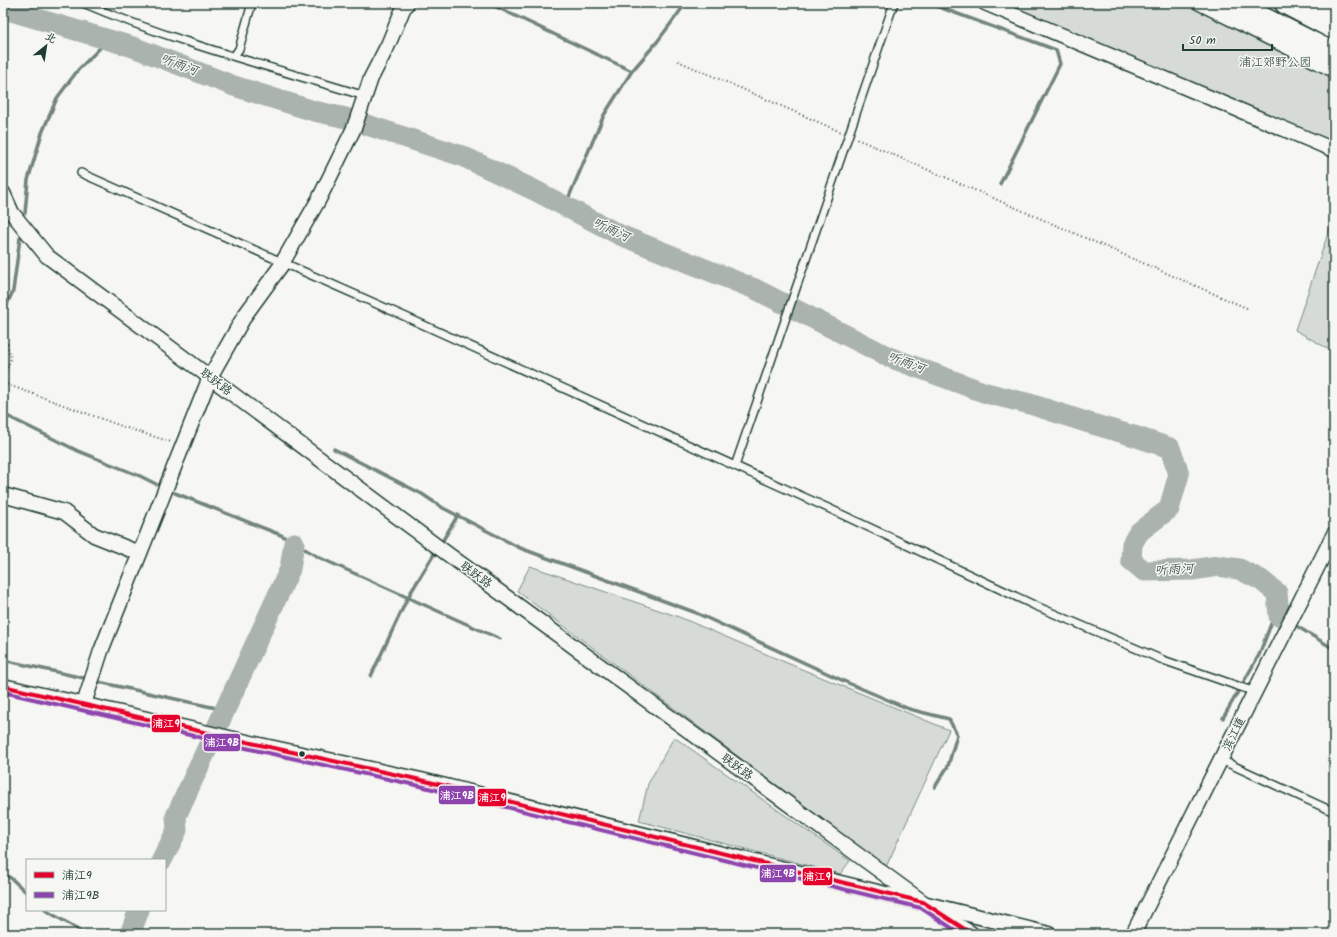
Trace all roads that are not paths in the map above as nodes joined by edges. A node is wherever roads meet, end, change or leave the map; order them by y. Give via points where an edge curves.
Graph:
1 (83, 3) edge
2 (252, 3) edge
3 (407, 3) edge
4 (894, 3) edge
5 (985, 3) edge
6 (1200, 3) edge
7 (1232, 3) edge
8 (1286, 3) edge
9 (1312, 3) edge
10 (1334, 14) edge
11 (1334, 28) edge
12 (1334, 54) edge
13 (234, 56) junction
14 (1334, 70) edge
15 (365, 96) junction
16 (1334, 150) edge
17 (81, 173) dead end
18 (3, 193) edge
19 (283, 263) junction
20 (210, 377) junction
21 (735, 466) junction
22 (3, 495) edge
23 (1334, 534) edge
24 (140, 553) junction
25 (3, 686) edge
26 (1255, 692) junction
27 (84, 704) junction
28 (1221, 760) junction
29 (1334, 812) edge
30 (923, 902) junction
31 (972, 934) edge
32 (1049, 934) edge
33 (1134, 934) edge

1 - 13 lane via 176,38
2 - 13 lane via 239,49
3 - 15 street
4 - 21 lane
5 - 16 street
6 - 14 street
7 - 12 highway
8 - 11 highway
9 - 10 street
13 - 15 lane
15 - 19 street via 354,128 319,199
17 - 19 lane
18 - 20 street, 联跃路 via 12,213 47,256
19 - 20 street via 245,315
19 - 21 lane
20 - 24 street
20 - 30 street, 联跃路
21 - 26 lane via 1036,606 1163,660
22 - 24 street via 64,512 94,535
23 - 26 street, 滨江道
24 - 27 street via 101,651
25 - 27 street
26 - 28 street, 滨江道
27 - 30 street via 421,780
28 - 29 lane
28 - 33 street, 滨江道
30 - 31 street, 联跃路
30 - 32 street

